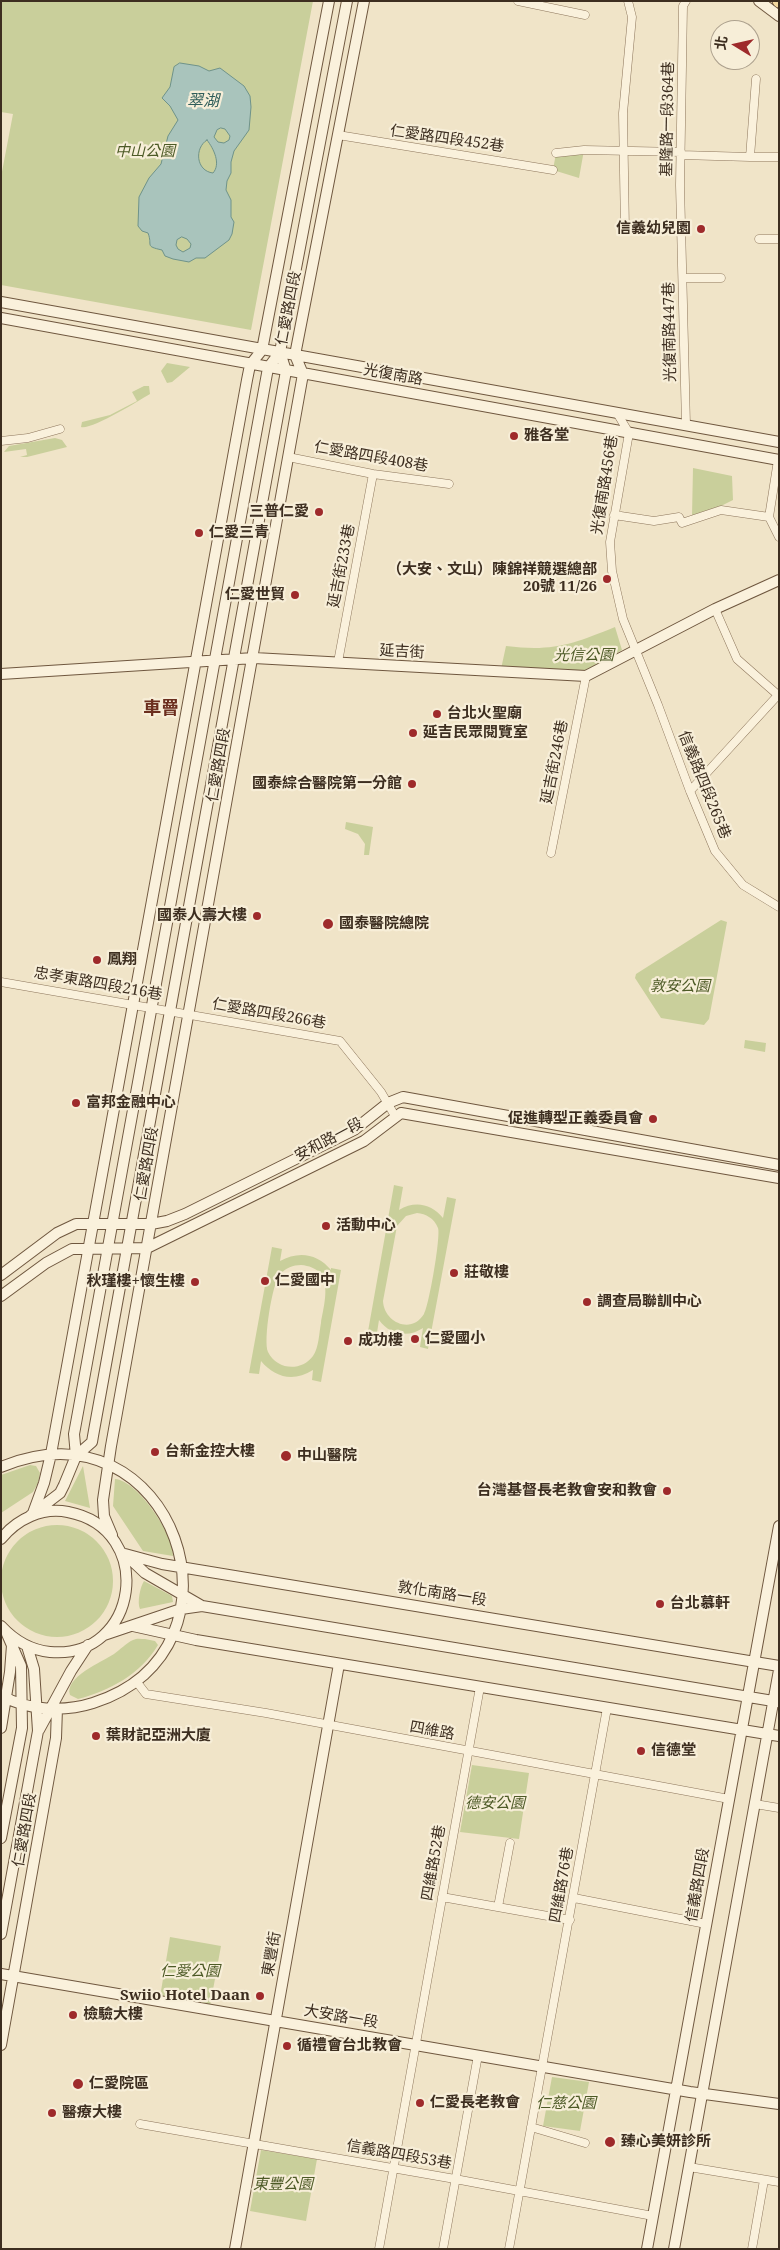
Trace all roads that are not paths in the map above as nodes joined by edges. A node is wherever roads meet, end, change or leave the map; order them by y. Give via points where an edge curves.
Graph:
1 (329, 1) edge
2 (347, 1) edge
3 (364, 1) edge
4 (518, 1) edge
5 (628, 1) edge
6 (686, 1) edge
7 (759, 1) edge
8 (586, 15) dead end
9 (779, 16) edge
10 (756, 79) dead end
11 (338, 135) junction
12 (556, 153) dead end
13 (624, 153) junction
14 (681, 154) junction
15 (750, 157) junction
16 (779, 157) edge
17 (553, 170) dead end
18 (625, 231) dead end
19 (683, 238) joint
20 (779, 239) edge
21 (758, 240) dead end
22 (683, 278) junction
23 (722, 278) dead end
24 (1, 302) edge
25 (1, 318) edge
26 (262, 350) junction
27 (280, 352) junction
28 (295, 355) junction
29 (250, 364) junction
30 (268, 368) junction
31 (286, 371) junction
32 (303, 374) junction
33 (617, 413) junction
34 (686, 425) junction
35 (60, 429) dead end
36 (629, 433) junction
37 (1, 441) edge
38 (779, 442) edge
39 (288, 457) junction
40 (778, 460) edge
41 (373, 474) junction
42 (449, 484) dead end
43 (614, 515) junction
44 (769, 517) junction
45 (779, 537) edge
46 (779, 580) edge
47 (715, 609) junction
48 (636, 650) junction
49 (254, 658) junction
50 (235, 659) junction
51 (214, 660) junction
52 (194, 661) junction
53 (338, 662) junction
54 (1, 674) edge
55 (586, 676) junction
56 (778, 694) edge
57 (690, 791) junction
58 (551, 854) dead end
59 (779, 907) edge
60 (1, 982) edge
61 (132, 1004) junction
62 (152, 1008) junction
63 (170, 1011) junction
64 (189, 1014) junction
65 (388, 1103) junction
66 (395, 1116) junction
67 (779, 1164) edge
68 (779, 1178) edge
69 (93, 1223) junction
70 (113, 1224) junction
71 (152, 1224) junction
72 (132, 1225) junction
73 (109, 1247) junction
74 (127, 1247) junction
75 (89, 1248) junction
76 (148, 1248) junction
77 (1, 1275) edge
78 (1, 1296) edge
79 (51, 1454) junction
80 (76, 1456) junction
81 (108, 1465) junction
82 (1, 1467) edge
83 (31, 1514) junction
84 (779, 1526) edge
85 (3, 1533) edge
86 (112, 1535) junction
87 (122, 1551) junction
88 (183, 1567) junction
89 (183, 1594) junction
90 (202, 1606) junction
91 (181, 1609) junction
92 (132, 1626) junction
93 (4, 1628) edge
94 (104, 1635) junction
95 (172, 1635) junction
96 (12, 1644) junction
97 (88, 1645) junction
98 (27, 1646) junction
99 (754, 1662) junction
100 (339, 1664) junction
101 (779, 1666) edge
102 (779, 1670) edge
103 (136, 1681) junction
104 (480, 1687) junction
105 (4, 1696) edge
106 (748, 1697) junction
107 (776, 1702) edge
108 (21, 1703) junction
109 (37, 1707) junction
110 (54, 1708) junction
111 (607, 1708) junction
112 (328, 1726) junction
113 (1, 1728) edge
114 (742, 1730) junction
115 (38, 1731) junction
116 (767, 1734) junction
117 (779, 1736) edge
118 (468, 1751) junction
119 (594, 1774) junction
120 (729, 1799) junction
121 (755, 1804) junction
122 (779, 1808) edge
123 (1, 1838) edge
124 (510, 1842) dead end
125 (442, 1898) junction
126 (574, 1898) junction
127 (498, 1907) junction
128 (570, 1920) junction
129 (706, 1924) junction
130 (1, 1934) edge
131 (1, 1974) edge
132 (14, 1976) junction
133 (276, 2020) junction
134 (415, 2044) junction
135 (1, 2045) edge
136 (478, 2055) junction
137 (543, 2066) junction
138 (676, 2089) junction
139 (702, 2094) junction
140 (779, 2104) edge
141 (140, 2124) dead end
142 (532, 2127) junction
143 (585, 2143) dead end
144 (253, 2144) junction
145 (689, 2166) junction
146 (395, 2168) junction
147 (455, 2179) junction
148 (764, 2180) junction
149 (779, 2182) edge
150 (520, 2190) junction
151 (653, 2216) junction
152 (234, 2249) edge
153 (380, 2249) edge
154 (443, 2249) edge
155 (510, 2249) edge
156 (647, 2249) edge
157 (674, 2249) edge
158 (752, 2249) edge

1 - 26 main road, 仁愛路四段
2 - 27 main road, 仁愛路四段
3 - 11 main road, 仁愛路四段
4 - 8 street
5 - 13 street via 632,17
6 - 14 street, 基隆路一段364巷 via 683,6
7 - 9 main road
10 - 15 street
11 - 17 street, 仁愛路四段452巷
11 - 28 main road, 仁愛路四段
12 - 13 street via 584,150
13 - 14 street
13 - 18 street
14 - 15 street
14 - 19 street, 基隆路一段364巷
15 - 16 street
19 - 22 street, 光復南路447巷
20 - 21 street
22 - 23 street
22 - 34 street, 光復南路447巷
24 - 26 main road, 光復南路
25 - 29 main road, 光復南路
26 - 27 main road, 光復南路
26 - 29 main road, 仁愛路四段
27 - 28 main road, 光復南路
27 - 30 main road, 仁愛路四段
27 - 31 main road, 仁愛路四段
28 - 32 main road, 仁愛路四段
28 - 33 main road, 光復南路
29 - 30 main road, 光復南路
29 - 52 main road, 仁愛路四段
30 - 31 main road, 光復南路
30 - 51 main road, 仁愛路四段
31 - 32 main road, 光復南路
31 - 50 main road, 仁愛路四段
32 - 36 main road, 光復南路
32 - 39 main road, 仁愛路四段
33 - 34 main road, 光復南路
33 - 36 street, 光復南路456巷
34 - 38 main road, 光復南路
35 - 37 street
36 - 40 main road, 光復南路
36 - 43 street, 光復南路456巷
39 - 41 street, 仁愛路四段408巷
39 - 49 main road, 仁愛路四段
40 - 44 street
41 - 42 street, 仁愛路四段408巷
41 - 53 street, 延吉街233巷
43 - 44 street via 654,521 679,517 682,523 721,510
43 - 48 street, 光復南路456巷 via 610,542 612,571 623,619
44 - 45 street
46 - 47 main road
47 - 48 main road
47 - 56 street via 737,659
48 - 55 main road
48 - 57 street, 信義路四段265巷
49 - 50 main road, 延吉街
49 - 53 main road, 延吉街
49 - 64 main road, 仁愛路四段
50 - 51 main road, 延吉街
50 - 63 main road, 仁愛路四段
51 - 52 main road, 延吉街
51 - 62 main road, 仁愛路四段
52 - 54 main road, 延吉街
52 - 61 main road, 仁愛路四段
53 - 55 main road, 延吉街
55 - 58 street, 延吉街246巷
56 - 57 street
57 - 59 street, 信義路四段265巷 via 719,857 743,885
60 - 61 street, 忠孝東路四段216巷
61 - 62 street, 忠孝東路四段216巷
61 - 69 main road, 仁愛路四段
62 - 63 street, 忠孝東路四段216巷
62 - 70 main road, 仁愛路四段
63 - 64 street, 忠孝東路四段216巷
63 - 72 main road, 仁愛路四段
64 - 65 street, 仁愛路四段266巷 via 340,1040
64 - 71 main road, 仁愛路四段
65 - 66 street, 仁愛路四段266巷
65 - 67 main road, 安和路一段 via 407,1097
65 - 71 main road, 安和路一段 via 354,1130 185,1214
66 - 68 main road via 405,1113
66 - 76 main road, 安和路一段 via 364,1141
69 - 70 main road, 安和路一段
69 - 75 main road, 仁愛路四段
69 - 77 main road, 安和路一段 via 76,1224 57,1234
70 - 72 main road, 安和路一段
70 - 73 main road, 仁愛路四段
71 - 72 main road, 安和路一段
71 - 76 main road, 仁愛路四段
72 - 74 main road, 仁愛路四段
73 - 74 main road, 安和路一段
73 - 75 main road, 安和路一段
73 - 80 main road, 仁愛路四段 via 74,1434
74 - 76 main road, 安和路一段
74 - 80 main road, 仁愛路四段 via 92,1442
75 - 78 main road, 安和路一段 via 72,1249 46,1263
75 - 79 main road, 仁愛路四段
76 - 81 main road, 仁愛路四段
79 - 80 main road
79 - 82 main road via 33,1456
79 - 83 main road, 仁愛路四段
80 - 81 main road
80 - 83 main road, 仁愛路四段 via 60,1492
81 - 86 main road, 仁愛路四段 via 103,1500 104,1516
81 - 88 main road via 141,1486 159,1506 175,1535
83 - 85 main road
83 - 86 main road via 54,1511 78,1514
84 - 99 main road, 信義路四段
86 - 87 main road
87 - 88 main road, 敦化南路一段 via 146,1561
87 - 89 main road via 145,1573
87 - 94 main road via 128,1587 120,1613
88 - 89 main road
88 - 99 main road, 敦化南路一段
89 - 90 main road
89 - 91 main road
90 - 91 main road
90 - 106 main road
91 - 92 main road
91 - 95 main road
92 - 94 main road
92 - 95 main road
93 - 96 main road, 仁愛路四段
93 - 98 main road
94 - 97 main road
95 - 100 main road
95 - 103 main road via 156,1661
96 - 105 main road
96 - 108 main road, 仁愛路四段 via 21,1666
97 - 98 main road via 58,1653
97 - 110 main road, 仁愛路四段 via 71,1671
98 - 109 main road, 仁愛路四段 via 34,1669
99 - 101 main road, 敦化南路一段
99 - 106 main road, 信義路四段
100 - 104 main road
100 - 112 main road, 東豐街
102 - 107 main road
103 - 110 main road via 101,1701
103 - 112 street, 四維路 via 146,1694
104 - 111 main road
104 - 118 street, 四維路52巷
105 - 108 main road
105 - 113 main road
106 - 107 main road
106 - 114 main road, 信義路四段
107 - 116 main road
108 - 109 main road
108 - 123 main road, 仁愛路四段 via 22,1728
109 - 110 main road
109 - 115 main road, 仁愛路四段
110 - 115 main road, 仁愛路四段
110 - 132 main road, 仁愛路四段 via 56,1738
111 - 114 main road
111 - 119 street, 四維路76巷
112 - 118 street, 四維路
112 - 133 main road, 東豐街
114 - 116 main road
114 - 120 main road, 信義路四段
115 - 130 main road, 仁愛路四段
116 - 117 main road
116 - 121 main road
118 - 119 street, 四維路
118 - 125 street, 四維路52巷
119 - 120 street, 四維路
119 - 126 street, 四維路76巷
120 - 129 main road, 信義路四段
121 - 122 street
121 - 139 main road
124 - 127 street
125 - 127 street
125 - 134 street, 四維路52巷
126 - 128 street, 四維路76巷
126 - 129 street
127 - 128 street
128 - 137 street, 四維路76巷
129 - 138 main road, 信義路四段
131 - 132 main road, 大安路一段
132 - 133 main road, 大安路一段
132 - 135 main road, 仁愛路四段
133 - 134 main road, 大安路一段
133 - 144 main road, 東豐街
134 - 136 main road, 大安路一段
134 - 146 street, 四維路52巷
136 - 137 main road, 大安路一段
136 - 147 street
137 - 138 main road, 大安路一段
137 - 142 street, 四維路76巷
138 - 139 main road, 大安路一段
138 - 151 main road, 信義路四段
139 - 140 main road, 大安路一段
139 - 145 main road
141 - 144 street, 信義路四段53巷
142 - 143 street
142 - 150 street, 四維路76巷
144 - 146 street, 信義路四段53巷
144 - 152 main road, 東豐街
145 - 148 street
145 - 157 main road
146 - 147 street, 信義路四段53巷
146 - 153 street, 四維路52巷
147 - 150 street, 信義路四段53巷
147 - 154 street
148 - 149 street
148 - 158 street
150 - 151 street, 信義路四段53巷
150 - 155 street, 四維路76巷
151 - 156 main road, 信義路四段

